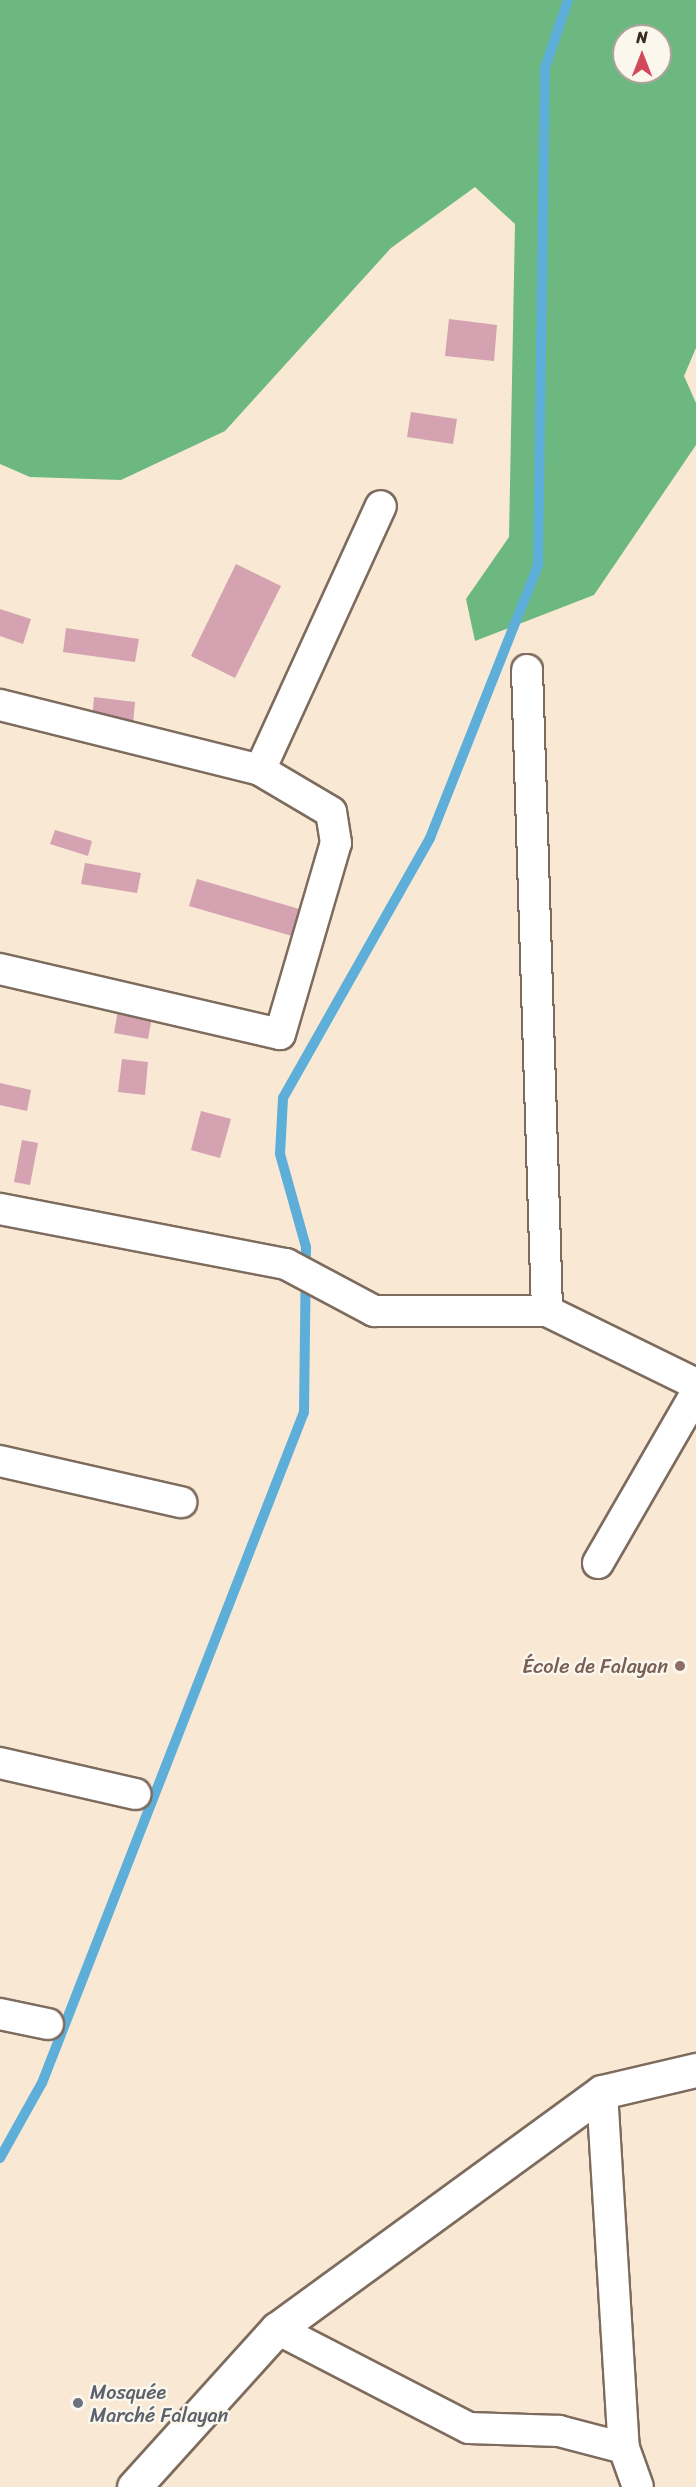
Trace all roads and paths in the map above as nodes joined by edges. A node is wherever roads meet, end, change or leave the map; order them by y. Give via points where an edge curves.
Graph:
1 (381, 506) dead end
2 (527, 670) dead end
3 (0, 705) edge
4 (260, 770) junction
5 (0, 969) edge
6 (0, 1209) edge
7 (547, 1311) junction
8 (696, 1384) edge
9 (696, 1393) edge
10 (0, 1461) edge
11 (181, 1502) dead end
12 (597, 1563) dead end
13 (0, 1763) edge
14 (135, 1794) dead end
15 (0, 2014) edge
16 (48, 2024) dead end
17 (696, 2070) edge
18 (602, 2092) junction
19 (277, 2329) junction
20 (624, 2448) junction
21 (134, 2487) edge
22 (638, 2487) edge

1 - 4 street
2 - 7 street
3 - 4 street
4 - 5 street via 331,812 336,843 280,1034
6 - 7 street via 286,1264 374,1311
7 - 8 street
9 - 12 street
10 - 11 street
13 - 14 street
15 - 16 street
17 - 18 street
18 - 19 street
18 - 20 street
19 - 20 street via 469,2428 559,2431
19 - 21 street
20 - 22 street

